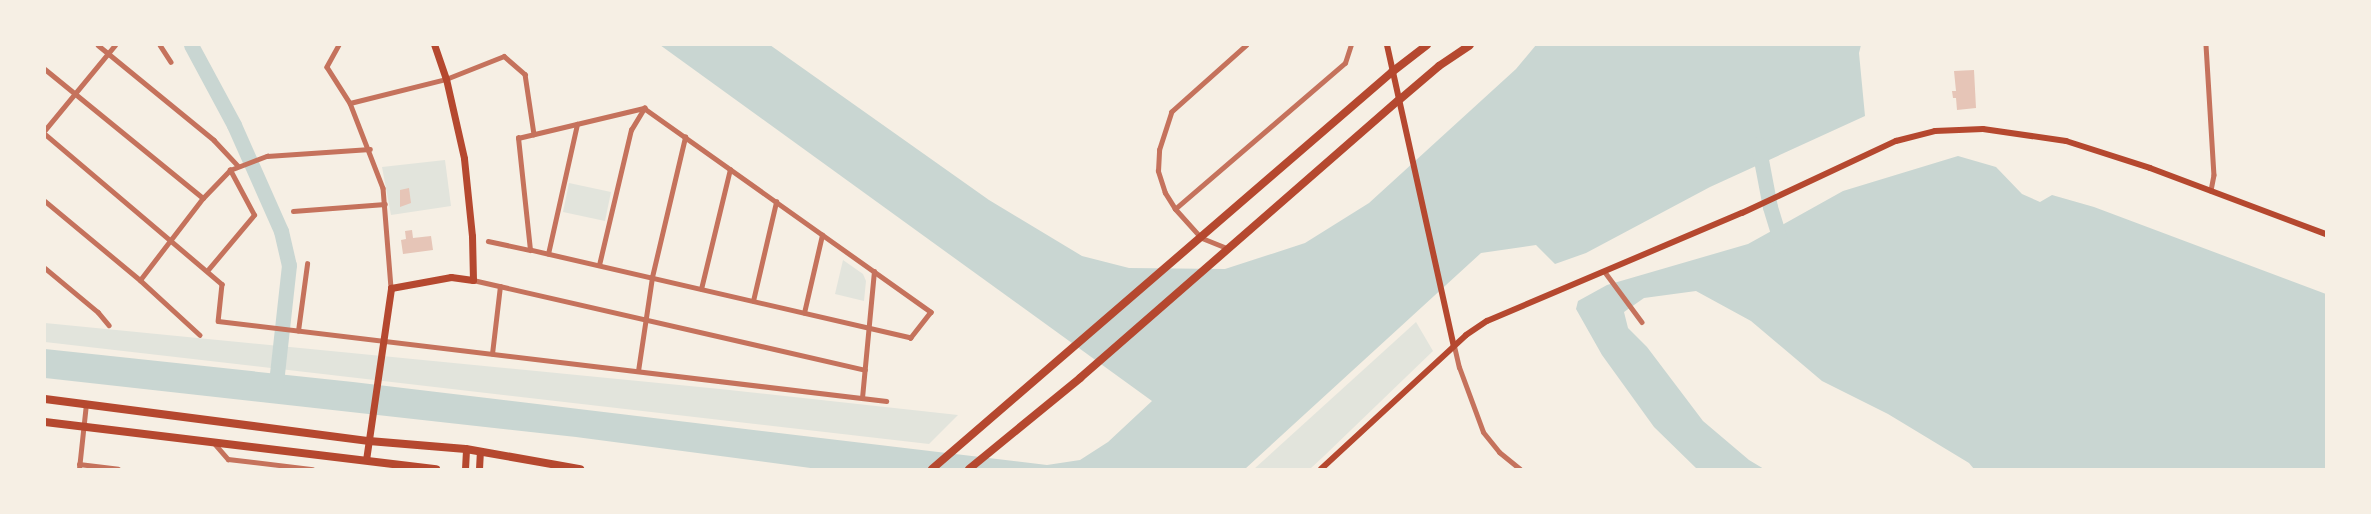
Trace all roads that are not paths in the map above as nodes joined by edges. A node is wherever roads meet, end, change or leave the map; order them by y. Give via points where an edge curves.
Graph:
1 (98, 45) edge
2 (115, 45) edge
3 (160, 45) edge
4 (339, 45) edge
5 (434, 45) edge
6 (1246, 45) edge
7 (1351, 45) edge
8 (1387, 45) edge
9 (1427, 45) edge
10 (1470, 45) edge
11 (2206, 45) edge
12 (108, 53) junction
13 (171, 62) dead end
14 (45, 69) edge
15 (1392, 72) junction
16 (446, 79) junction
17 (75, 93) junction
18 (1398, 101) junction
19 (350, 103) junction
20 (644, 108) junction
21 (577, 124) junction
22 (45, 132) edge
23 (534, 134) junction
24 (685, 137) junction
25 (370, 149) junction
26 (240, 165) junction
27 (730, 169) junction
28 (230, 170) junction
29 (2211, 191) junction
30 (203, 198) junction
31 (45, 201) edge
32 (776, 202) junction
33 (385, 204) junction
34 (1175, 209) junction
35 (293, 211) dead end
36 (2326, 234) edge
37 (822, 235) junction
38 (1201, 238) junction
39 (170, 240) junction
40 (488, 241) dead end
41 (530, 250) junction
42 (1226, 250) junction
43 (548, 254) junction
44 (307, 264) dead end
45 (599, 265) junction
46 (45, 268) edge
47 (207, 271) junction
48 (874, 272) junction
49 (1605, 272) junction
50 (652, 277) junction
51 (140, 280) junction
52 (473, 280) junction
53 (500, 286) junction
54 (391, 288) junction
55 (701, 289) junction
56 (753, 301) junction
57 (804, 313) junction
58 (644, 321) junction
59 (1642, 322) dead end
60 (109, 325) dead end
61 (869, 328) junction
62 (298, 331) junction
63 (200, 335) dead end
64 (381, 342) junction
65 (1454, 346) junction
66 (492, 354) junction
67 (865, 370) junction
68 (638, 371) junction
69 (862, 398) junction
70 (45, 399) edge
71 (886, 401) dead end
72 (86, 403) junction
73 (45, 422) edge
74 (83, 426) junction
75 (369, 441) junction
76 (213, 442) junction
77 (466, 449) junction
78 (480, 451) junction
79 (365, 464) edge
80 (79, 466) edge
81 (118, 469) edge
82 (312, 469) edge
83 (436, 469) edge
84 (465, 469) edge
85 (479, 469) edge
86 (580, 469) edge
87 (932, 469) edge
88 (969, 469) edge
89 (1321, 469) edge
90 (1520, 469) edge

1 - 12 street
2 - 12 street
3 - 13 street
4 - 19 street via 327,67
5 - 16 main road
6 - 34 street via 1168,118 1161,137 1158,171
7 - 34 street via 1345,63
8 - 15 main road
9 - 15 highway
10 - 18 highway
11 - 29 street via 2214,175
12 - 17 street
12 - 26 street
14 - 17 street
15 - 18 main road
15 - 38 highway
16 - 19 street
16 - 23 street via 504,56 525,74
16 - 52 main road via 464,158
17 - 22 street
17 - 30 street
18 - 42 highway
18 - 65 main road
19 - 25 street
20 - 21 street
20 - 24 street
20 - 45 street via 631,130
21 - 23 street
21 - 43 street
22 - 39 street
23 - 41 street via 518,138
24 - 27 street
24 - 50 street
25 - 26 street via 262,158
25 - 33 street
26 - 28 street
27 - 32 street
27 - 55 street
28 - 30 street
28 - 47 street via 254,215
29 - 36 main road
29 - 49 main road via 2066,141 1983,129 1935,132 1896,141
30 - 39 street
31 - 51 street
32 - 37 street
32 - 56 street
33 - 35 street
33 - 54 street
34 - 38 street
37 - 48 street
37 - 57 street
38 - 42 street
38 - 87 highway
39 - 47 street
39 - 51 street
40 - 41 street
41 - 43 street
42 - 88 highway
43 - 45 street
44 - 62 street
45 - 50 street
46 - 60 street
47 - 62 street via 222,284 218,321
48 - 61 street
48 - 61 street via 931,312 911,338
49 - 59 street
49 - 65 main road via 1506,311
50 - 55 street
50 - 58 street
51 - 63 street
52 - 53 street
52 - 54 main road via 451,277
53 - 58 street
53 - 66 street
54 - 64 main road
55 - 56 street
56 - 57 street
57 - 61 street
58 - 67 street
58 - 68 street
61 - 67 street
62 - 64 street
64 - 66 street
64 - 75 main road
65 - 89 main road
65 - 90 street via 1483,432
66 - 68 street
67 - 69 street
68 - 69 street
69 - 71 street
70 - 72 highway
72 - 74 street
72 - 75 highway
73 - 74 highway
74 - 76 highway
74 - 80 street
75 - 77 highway
75 - 79 main road
76 - 79 highway
76 - 82 street via 228,459
77 - 78 highway
77 - 84 main road
78 - 85 main road
78 - 86 highway
79 - 83 highway
80 - 81 street

